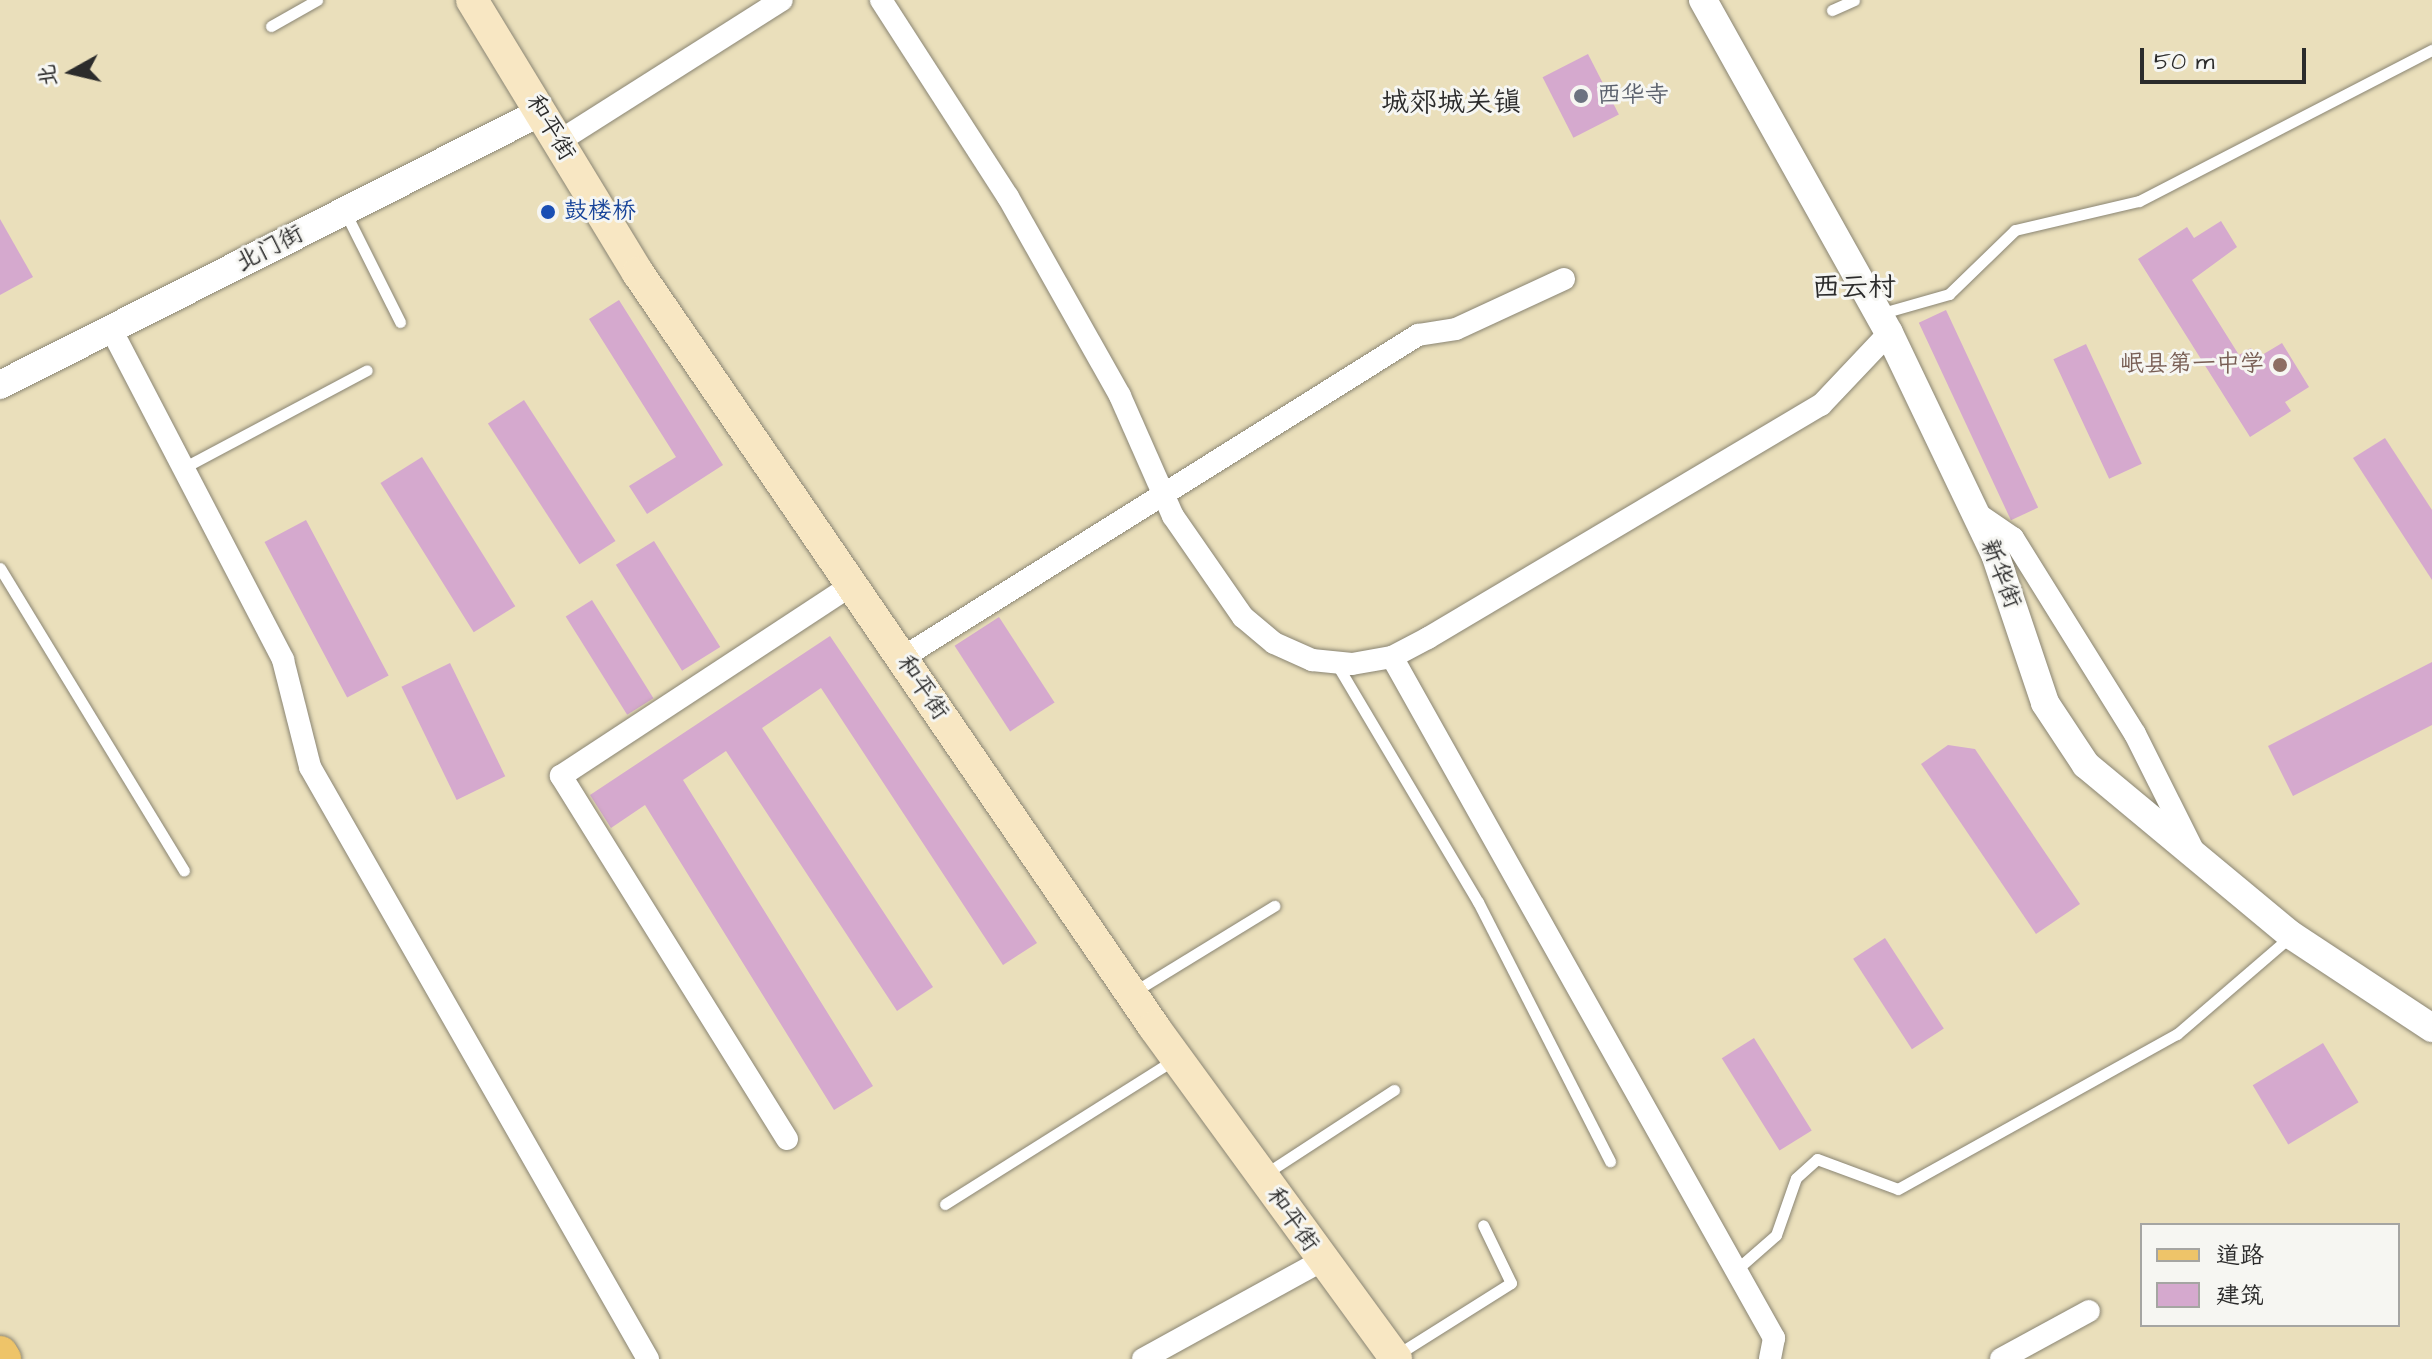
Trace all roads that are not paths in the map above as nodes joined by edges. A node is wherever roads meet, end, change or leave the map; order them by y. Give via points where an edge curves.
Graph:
1 (317, 0) edge
2 (472, 0) edge
3 (782, 0) edge
4 (881, 0) edge
5 (1703, 0) edge
6 (1854, 0) edge
7 (1832, 10) dead end
8 (271, 26) dead end
9 (2432, 50) edge
10 (541, 112) junction
11 (558, 142) junction
12 (345, 211) junction
13 (1564, 279) dead end
14 (400, 322) dead end
15 (1884, 323) junction
16 (111, 329) junction
17 (367, 370) dead end
18 (0, 385) edge
19 (183, 468) junction
20 (1162, 492) junction
21 (1975, 512) junction
22 (0, 568) edge
23 (852, 585) junction
24 (1392, 657) junction
25 (902, 658) junction
26 (1335, 662) junction
27 (2198, 860) junction
28 (184, 871) dead end
29 (1274, 906) dead end
30 (2291, 935) junction
31 (1131, 993) junction
32 (2432, 1028) edge
33 (1177, 1057) junction
34 (1394, 1090) dead end
35 (787, 1139) dead end
36 (1610, 1161) dead end
37 (1261, 1176) junction
38 (945, 1204) dead end
39 (1483, 1225) dead end
40 (1321, 1261) junction
41 (1736, 1270) junction
42 (2089, 1311) dead end
43 (0, 1354) edge
44 (1396, 1358) edge
45 (3, 1359) edge
46 (648, 1359) edge
47 (1143, 1359) edge
48 (1770, 1359) edge
49 (2001, 1359) edge

1 - 8 lane
2 - 10 main road, 和平街
3 - 11 street
4 - 20 street via 1008,197 1120,396
5 - 15 street, 新华街
6 - 7 lane
9 - 15 lane via 2139,201 2015,230 1949,294
10 - 11 main road, 和平街
10 - 12 street, 北门街
11 - 23 main road, 和平街 via 638,273
12 - 14 lane
12 - 16 street, 北门街
13 - 20 street via 1456,329 1418,335
15 - 21 street, 新华街
15 - 24 street via 1821,405
16 - 18 street, 北门街
16 - 19 street
17 - 19 lane
19 - 46 street via 283,660 310,767
20 - 25 street
20 - 26 street via 1243,617 1274,643
21 - 27 street via 2013,538 2135,734
21 - 27 street, 新华街 via 2045,703 2086,765
22 - 28 lane
23 - 25 main road, 和平街
23 - 35 street via 561,776
24 - 26 street
24 - 41 street
25 - 31 main road, 和平街
26 - 36 lane via 1478,902
27 - 30 street, 新华街
29 - 31 lane
30 - 32 street, 新华街
30 - 41 lane via 2177,1034 1898,1189 1817,1159 1796,1178 1776,1235
31 - 33 main road, 和平街
33 - 37 main road, 和平街
33 - 38 lane
34 - 37 lane
37 - 40 main road, 和平街
39 - 44 lane via 1511,1283
40 - 44 main road, 和平街
40 - 47 street
41 - 48 street via 1774,1338
42 - 49 street
43 - 45 main road

